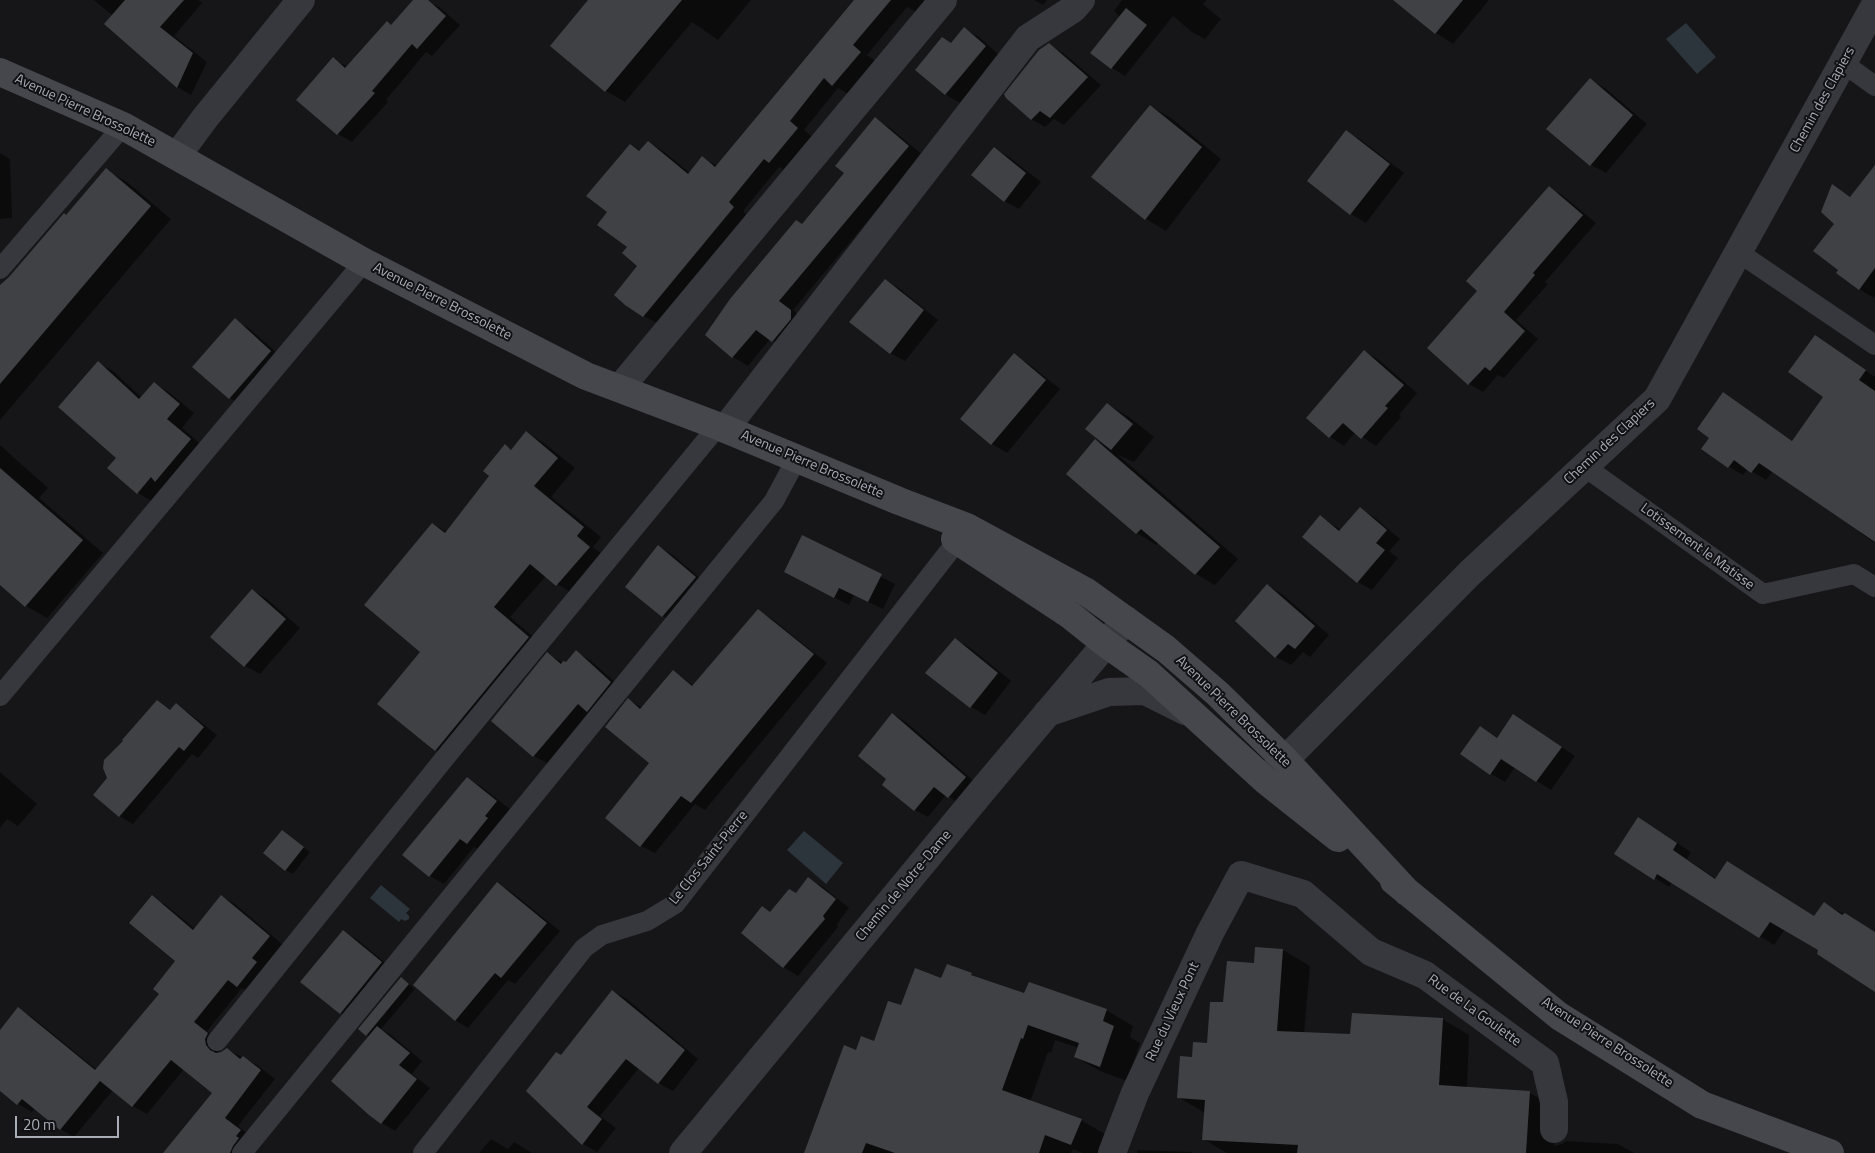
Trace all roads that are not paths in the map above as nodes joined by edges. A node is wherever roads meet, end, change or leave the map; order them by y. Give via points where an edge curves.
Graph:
1 (301, 0) edge
2 (943, 0) edge
3 (1081, 0) edge
4 (1875, 5) edge
5 (1843, 63) junction
6 (0, 72) edge
7 (1875, 86) edge
8 (123, 126) junction
9 (177, 156) junction
10 (1738, 252) junction
11 (364, 262) junction
12 (0, 268) edge
13 (1875, 346) edge
14 (620, 388) junction
15 (721, 427) junction
16 (797, 458) junction
17 (1584, 466) junction
18 (963, 534) junction
19 (1875, 587) edge
20 (1126, 620) junction
21 (1105, 643) junction
22 (0, 696) edge
23 (1047, 713) junction
24 (1194, 715) junction
25 (1285, 760) junction
26 (1265, 780) junction
27 (1241, 875) joint
28 (1407, 892) junction
29 (217, 1041) dead end
30 (1554, 1128) dead end
31 (242, 1153) edge
32 (423, 1153) edge
33 (683, 1153) edge
34 (1112, 1153) edge
35 (1830, 1153) edge

1 - 9 street
2 - 14 street
3 - 15 street via 1073,9 1028,38
4 - 5 street, Chemin des Clapiers
5 - 7 lane
5 - 10 street, Chemin des Clapiers
6 - 8 street, Avenue Pierre Brossolette
8 - 9 street, Avenue Pierre Brossolette
8 - 12 lane
9 - 11 street, Avenue Pierre Brossolette
10 - 13 lane
10 - 17 street, Chemin des Clapiers via 1657,400
11 - 14 street, Avenue Pierre Brossolette via 586,376
11 - 22 lane
14 - 15 street, Avenue Pierre Brossolette
15 - 16 street, Avenue Pierre Brossolette
15 - 29 lane via 450,751
16 - 18 street, Avenue Pierre Brossolette via 899,501
16 - 31 lane via 774,501
17 - 19 lane, Lotissement le Matisse via 1763,594 1854,574
17 - 25 street, Chemin des Clapiers via 1470,573
18 - 20 street, Avenue Pierre Brossolette via 1085,591
18 - 21 street, Avenue Pierre Brossolette
18 - 32 lane, Le Clos Saint-Pierre via 675,904 647,921 602,935 584,948
20 - 21 street, Chemin de Notre-Dame
20 - 25 street, Avenue Pierre Brossolette via 1218,694
21 - 23 street, Chemin de Notre-Dame
21 - 24 street, Avenue Pierre Brossolette via 1149,674
23 - 24 street via 1109,692 1145,691
23 - 33 street, Chemin de Notre-Dame
24 - 26 street, Avenue Pierre Brossolette
25 - 26 street, Chemin des Clapiers
25 - 28 street, Avenue Pierre Brossolette
26 - 28 street, Avenue Pierre Brossolette
27 - 30 street, Rue de La Goulette via 1303,894 1371,952 1425,975 1545,1063 1554,1102
27 - 34 street, Rue du Vieux Pont via 1210,933 1135,1093
28 - 35 street, Avenue Pierre Brossolette via 1559,1016 1702,1105

